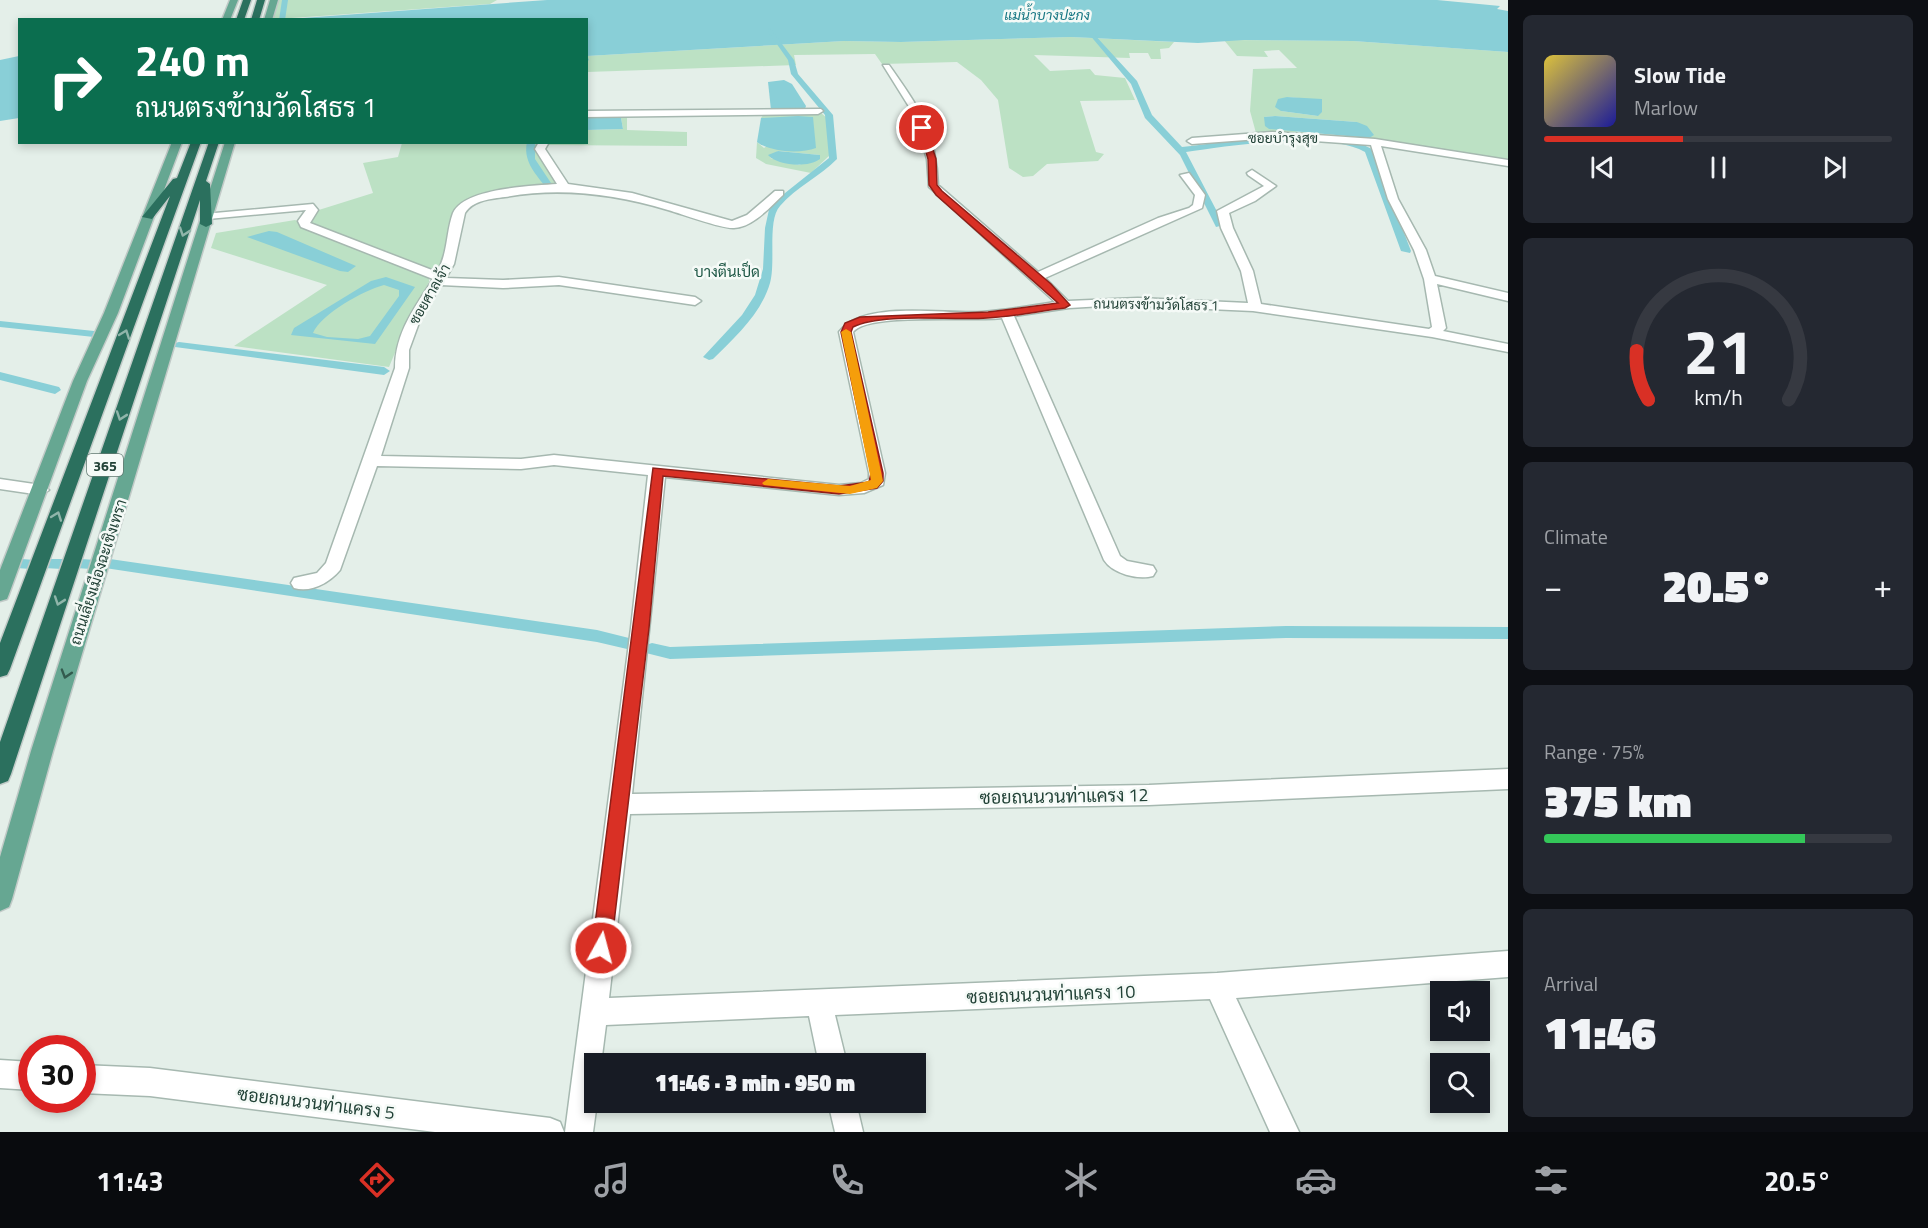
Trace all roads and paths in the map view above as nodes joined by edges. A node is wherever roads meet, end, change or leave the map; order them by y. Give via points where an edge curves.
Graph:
1 (234, 0) edge
2 (248, 0) edge
3 (261, 0) edge
4 (274, 0) edge
5 (227, 18) edge
6 (241, 18) edge
7 (256, 18) edge
8 (269, 18) edge
9 (886, 67) dead end
10 (818, 111) dead end
11 (588, 114) edge
12 (1192, 141) dead end
13 (1374, 142) junction
14 (176, 144) edge
15 (195, 144) edge
16 (543, 144) edge
17 (229, 149) edge
18 (209, 155) edge
19 (1508, 163) edge
20 (189, 164) junction
21 (1252, 173) dead end
22 (1185, 175) dead end
23 (563, 187) junction
24 (779, 193) dead end
25 (148, 217) junction
26 (207, 220) junction
27 (1037, 277) junction
28 (439, 279) junction
29 (1430, 279) junction
30 (697, 296) dead end
31 (1508, 297) edge
32 (1065, 305) junction
33 (1255, 308) junction
34 (1006, 313) junction
35 (1432, 333) junction
36 (1508, 348) edge
37 (371, 461) junction
38 (657, 471) junction
39 (0, 484) edge
40 (40, 490) junction
41 (1147, 571) dead end
42 (300, 583) dead end
43 (0, 594) edge
44 (0, 669) edge
45 (0, 774) edge
46 (1508, 779) edge
47 (619, 804) junction
48 (0, 899) edge
49 (1508, 964) edge
50 (1217, 986) junction
51 (819, 1004) junction
52 (594, 1012) junction
53 (830, 1053) edge
54 (0, 1074) edge
55 (18, 1075) edge
56 (96, 1079) edge
57 (845, 1113) edge
58 (550, 1132) edge
59 (579, 1132) edge
60 (849, 1132) edge
61 (1285, 1132) edge

1 - 5 main road
2 - 6 highway
3 - 7 highway
4 - 8 main road
9 - 27 street via 918,113 932,159 933,185
10 - 11 street
12 - 13 street, ซอยบำรุงสุข via 1272,135
13 - 19 street
13 - 29 street via 1393,199 1420,250
14 - 25 main road
15 - 20 highway, 365
16 - 23 street via 542,158 560,177
17 - 26 main road, ถนนเลี่ยงเมืองฉะเชิงเทรา / 365
18 - 26 highway
18 -> 45 highway, ถนนเลี่ยงเมืองฉะเชิงเทรา / 365
20 - 25 highway
44 -> 20 highway, 365
21 - 33 street via 1271,186 1223,211 1247,270
22 - 27 street via 1200,195 1193,210 1162,220
23 - 24 street, ซอยศาลเจ้า via 632,196 733,225 751,217
23 - 28 street, ซอยศาลเจ้า via 530,189 465,204 459,213 448,264
25 - 40 main road
26 - 28 street via 309,206 312,210 305,225
26 -> 48 main road, ถนนเลี่ยงเมืองฉะเชิงเทรา / 365
27 - 32 street
28 - 30 street via 560,281
28 - 37 street, ซอยศาลเจ้า via 413,320 402,350 402,368
29 - 31 street
29 - 35 street via 1439,328
32 - 33 street, ถนนตรงข้ามวัดโสธร 1 via 1123,302
32 - 34 street, ถนนตรงข้ามวัดโสธร 1
33 - 35 street, ถนนตรงข้ามวัดโสธร 1
34 - 38 street, ถนนตรงข้ามวัดโสธร 1 via 882,317 849,326 846,332 877,473 873,485 839,490
34 - 41 street via 1113,560 1122,567
35 - 36 street, ถนนตรงข้ามวัดโสธร 1
37 - 38 street via 527,464 554,460
37 - 42 street, ซอยศาลเจ้า via 330,573
38 - 47 street
39 - 40 street
40 - 43 main road
46 - 47 street, ซอยถนนวนท่าแครง 12 via 1160,795
47 - 52 street
49 - 50 street, ซอยถนนวนท่าแครง 10
50 - 51 street, ซอยถนนวนท่าแครง 10
50 - 61 street
51 - 52 street, ซอยถนนวนท่าแครง 10
51 - 53 street
52 - 59 street
54 - 55 street
56 - 58 street, ซอยถนนวนท่าแครง 5 via 150,1082
57 - 60 street

